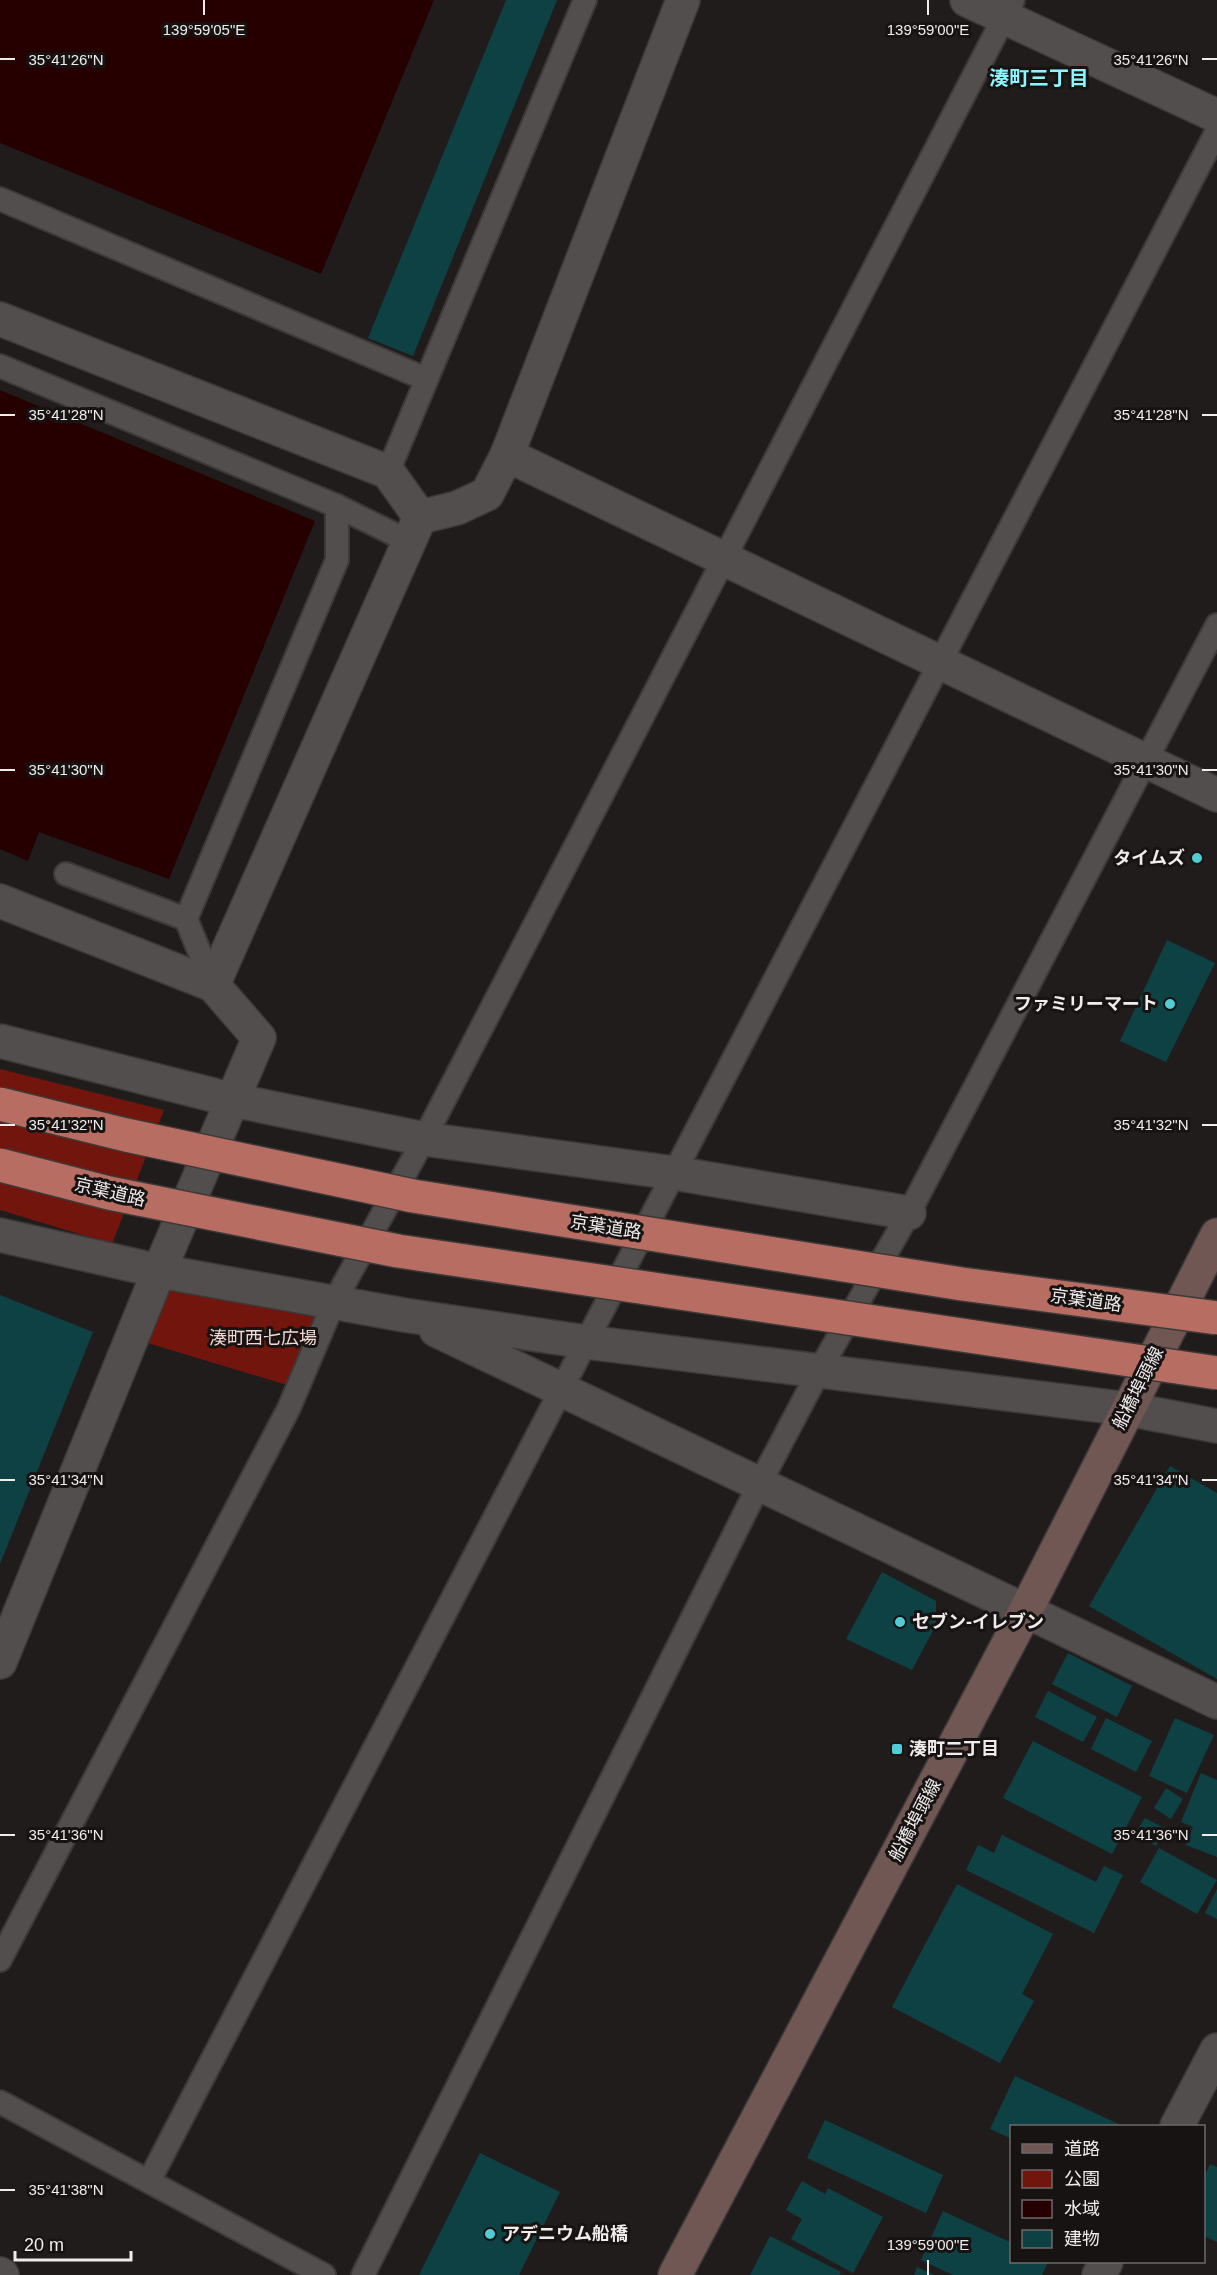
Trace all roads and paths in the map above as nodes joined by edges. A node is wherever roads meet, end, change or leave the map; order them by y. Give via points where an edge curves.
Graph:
1 (585, 0) edge
2 (683, 0) edge
3 (967, 0) edge
4 (1009, 9) edge
5 (1217, 116) edge
6 (1217, 131) edge
7 (0, 199) edge
8 (0, 319) edge
9 (0, 366) edge
10 (426, 379) junction
11 (507, 455) junction
12 (388, 472) junction
13 (337, 506) junction
14 (414, 529) junction
15 (723, 559) junction
16 (1217, 625) edge
17 (940, 662) junction
18 (1145, 760) junction
19 (1217, 795) edge
20 (66, 874) dead end
21 (0, 901) edge
22 (186, 919) junction
23 (213, 985) junction
24 (0, 1041) edge
25 (233, 1100) junction
26 (0, 1104) edge
27 (424, 1138) junction
28 (0, 1165) edge
29 (675, 1173) junction
30 (909, 1213) junction
31 (1217, 1235) edge
32 (0, 1236) edge
33 (159, 1271) junction
34 (334, 1302) junction
35 (404, 1315) junction
36 (1217, 1318) edge
37 (586, 1342) junction
38 (819, 1371) junction
39 (1217, 1373) edge
40 (561, 1390) junction
41 (1128, 1409) junction
42 (1217, 1426) edge
43 (759, 1485) junction
44 (1025, 1612) junction
45 (0, 1662) edge
46 (1217, 1702) edge
47 (0, 1960) edge
48 (1217, 2050) edge
49 (0, 2102) edge
50 (1178, 2125) edge
51 (149, 2181) junction
52 (324, 2275) edge
53 (363, 2275) edge
54 (675, 2275) edge

1 - 10 lane
2 - 11 street
3 - 4 street
4 - 5 street
4 - 15 lane
6 - 17 lane
7 - 10 lane
8 - 12 street
9 - 13 lane
10 - 12 lane
11 - 14 street via 487,494
11 - 15 street
12 - 14 street
13 - 14 lane
13 - 22 lane via 337,560
14 - 23 street
15 - 17 street
15 - 27 lane
16 - 18 lane
17 - 18 street
17 - 29 lane
18 - 19 street
18 - 30 lane
20 - 22 lane
21 - 23 street
22 - 23 lane
23 - 25 street via 259,1038
24 - 25 street
25 - 27 street
25 - 33 street
26 - 36 highway, 京葉道路, bridge via 413,1196 962,1284
27 - 29 street
27 - 34 lane
28 - 39 highway, 京葉道路, bridge via 109,1193 398,1251
29 - 30 street
29 - 37 lane
30 - 38 lane
31 - 41 main road, 船橋埠頭線
32 - 33 street
33 - 34 street
33 - 45 street
34 - 35 street
34 - 47 lane via 289,1408
35 - 37 street
35 - 40 street
37 - 38 street
37 - 40 lane
38 - 41 street
38 - 43 lane
40 - 43 street
40 - 51 lane
41 - 42 street
41 - 44 main road, 船橋埠頭線
43 - 44 street
43 - 53 lane
44 - 46 street
44 - 54 main road, 船橋埠頭線
48 - 50 street
49 - 51 lane
51 - 52 lane

